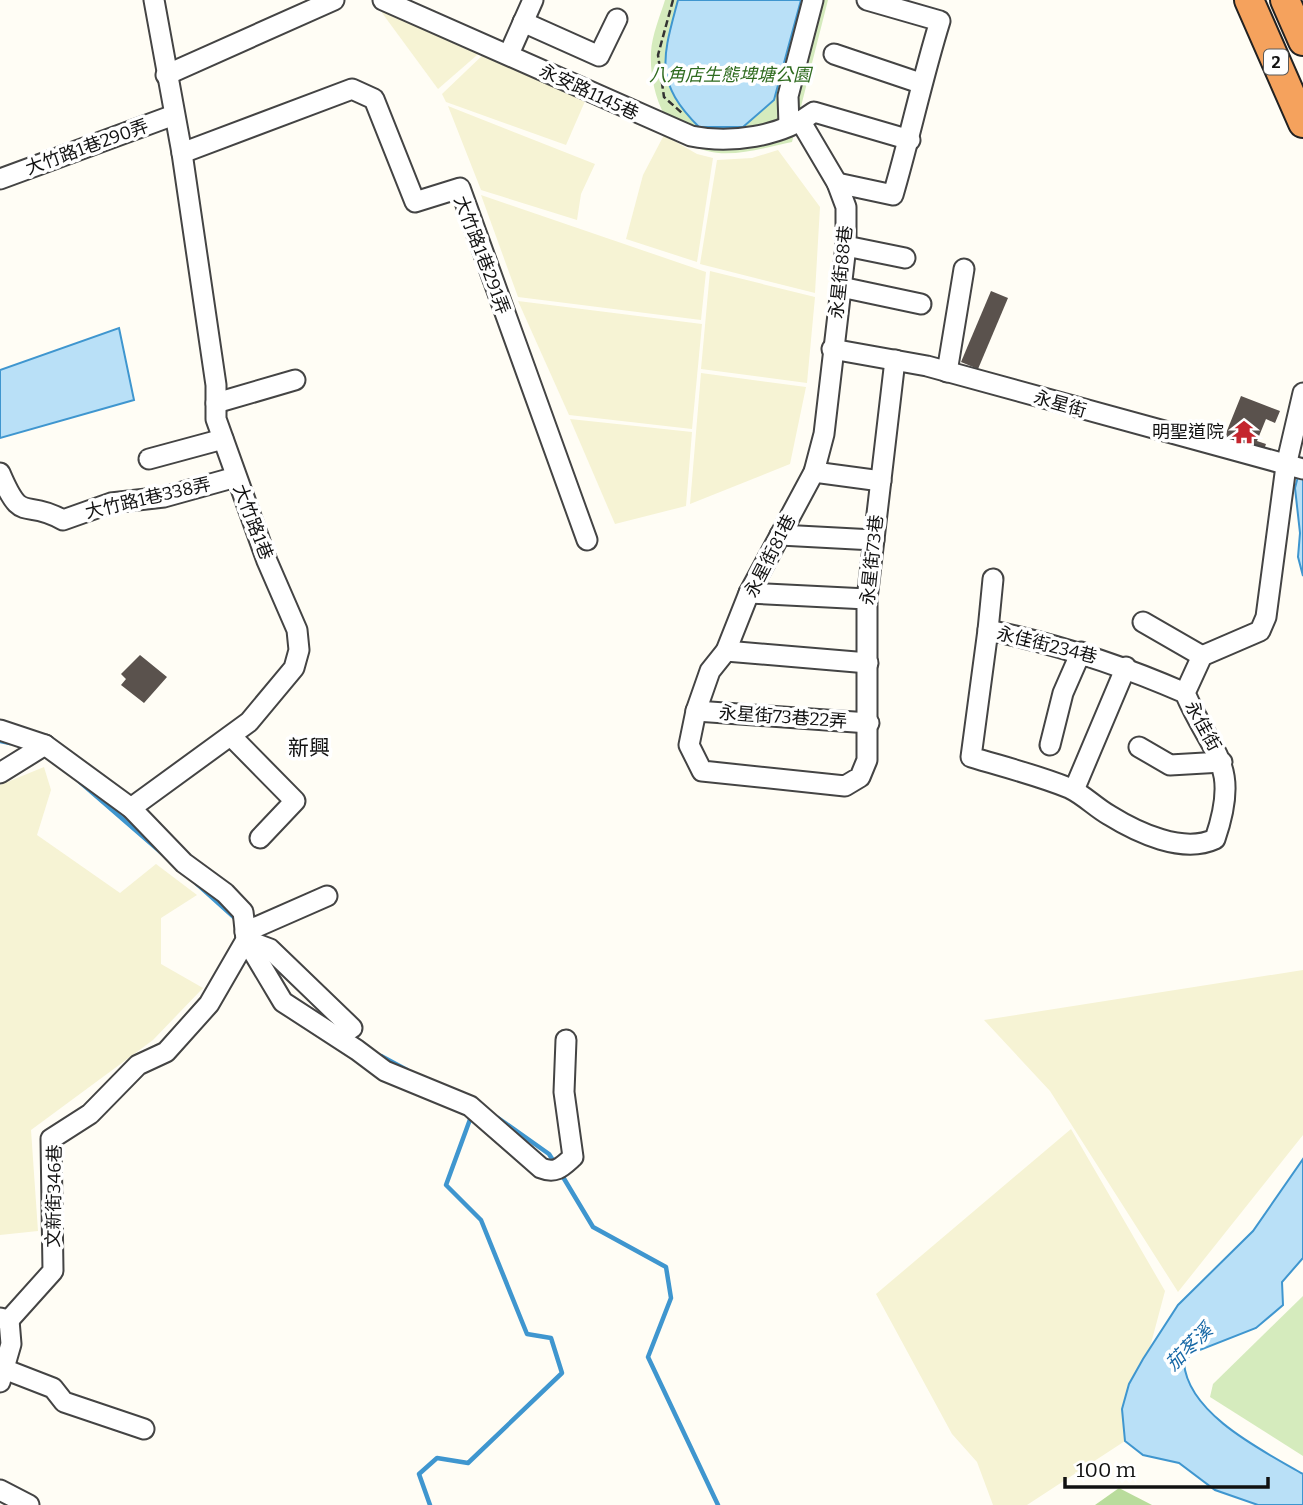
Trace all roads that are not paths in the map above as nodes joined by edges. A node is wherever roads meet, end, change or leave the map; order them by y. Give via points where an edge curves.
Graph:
1 (153, 0) edge
2 (334, 0) edge
3 (383, 0) edge
4 (533, 0) edge
5 (813, 0) edge
6 (867, 0) edge
7 (1249, 0) edge
8 (1285, 0) edge
9 (617, 19) dead end
10 (523, 22) junction
11 (1303, 41) edge
12 (509, 54) junction
13 (834, 54) dead end
14 (166, 75) junction
15 (920, 83) junction
16 (174, 115) junction
17 (795, 123) junction
18 (1303, 123) edge
19 (909, 140) junction
20 (182, 152) junction
21 (0, 180) edge
22 (837, 183) junction
23 (846, 246) junction
24 (905, 258) dead end
25 (964, 269) dead end
26 (841, 287) junction
27 (921, 304) dead end
28 (832, 349) junction
29 (895, 360) junction
30 (947, 372) junction
31 (295, 380) dead end
32 (1303, 393) edge
33 (216, 403) junction
34 (223, 439) junction
35 (149, 458) dead end
36 (1294, 467) edge
37 (814, 472) junction
38 (0, 473) edge
39 (236, 477) junction
40 (881, 481) junction
41 (780, 535) junction
42 (587, 540) dead end
43 (874, 540) junction
44 (993, 579) dead end
45 (749, 593) junction
46 (867, 599) junction
47 (1143, 622) dead end
48 (988, 630) junction
49 (726, 651) junction
50 (1081, 652) junction
51 (1202, 656) junction
52 (868, 663) junction
53 (1126, 667) junction
54 (1185, 694) junction
55 (696, 710) junction
56 (869, 723) junction
57 (0, 730) edge
58 (231, 736) junction
59 (45, 744) junction
60 (1050, 745) dead end
61 (1139, 747) dead end
62 (971, 757) joint
63 (867, 760) joint
64 (1222, 762) junction
65 (0, 773) edge
66 (1074, 790) junction
67 (131, 807) junction
68 (260, 838) dead end
69 (327, 895) dead end
70 (249, 934) junction
71 (352, 1028) dead end
72 (566, 1040) dead end
73 (4, 1319) edge
74 (2, 1376) edge
75 (144, 1429) dead end
76 (0, 1490) edge
77 (29, 1505) edge

1 - 14 street, 大竹路1巷
2 - 14 street
3 - 12 street, 永安路1145巷
4 - 10 street
5 - 17 street via 788,96
6 - 15 street via 940,21
7 - 18 highway, 2
8 - 11 highway, 2
9 - 10 street via 599,56
10 - 12 street
12 - 17 street, 永安路1145巷 via 691,136 727,140
13 - 15 street
14 - 16 street, 大竹路1巷
15 - 19 street
16 - 20 street, 大竹路1巷
16 - 21 street, 大竹路1巷290弄
17 - 19 street, 永安路1145巷 via 814,112
17 - 22 street, 永星街88巷
19 - 22 street via 893,195
20 - 33 street, 大竹路1巷
20 - 42 street, 大竹路1巷291弄 via 352,89 373,99 415,202 460,188
22 - 23 street, 永星街88巷 via 846,206
23 - 24 street
23 - 26 street, 永星街88巷
25 - 30 street
26 - 27 street
26 - 28 street, 永星街88巷
28 - 29 street, 永星街
28 - 37 street, 永星街81巷 via 824,434
29 - 30 street, 永星街
29 - 40 street, 永星街73巷
30 - 36 street, 永星街
31 - 33 street
32 - 36 street
33 - 34 street, 大竹路1巷
34 - 35 street
34 - 39 street, 大竹路1巷
36 - 51 street via 1260,631
37 - 40 street
37 - 41 street, 永星街81巷
38 - 39 street, 大竹路1巷338弄 via 12,502 63,520 111,503 164,498
39 - 58 street, 大竹路1巷 via 297,630 299,650 294,668 279,688
40 - 43 street, 永星街73巷
41 - 43 street
41 - 45 street, 永星街81巷
43 - 46 street, 永星街73巷
44 - 48 street
45 - 46 street
45 - 49 street, 永星街81巷
46 - 52 street, 永星街73巷
47 - 51 street
48 - 50 street, 永佳街234巷
48 - 62 street, 永佳街234巷
49 - 52 street
49 - 55 street, 永星街81巷 via 710,671
50 - 53 street, 永佳街234巷
50 - 60 street via 1063,693
51 - 54 street, 永佳街
52 - 56 street, 永星街73巷
53 - 54 street, 永佳街234巷
53 - 66 street
54 - 64 street, 永佳街
55 - 56 street, 永星街73巷22弄
55 - 63 street, 永星街81巷 via 689,745 702,771 845,786 860,777
56 - 63 street, 永星街73巷
57 - 59 street
58 - 67 street, 大竹路1巷
58 - 68 street via 295,802
59 - 65 street
59 - 67 street
61 - 64 street via 1170,765
62 - 66 street, 永佳街
64 - 66 street, 永佳街 via 1225,781 1220,824 1215,839 1201,846 1158,837 1111,816
67 - 70 street via 184,863 243,912
69 - 70 street
70 - 71 street
70 - 72 street via 287,1005 385,1071 474,1110 541,1168 557,1169 573,1157 564,1092
70 - 73 street, 文新街346巷 via 209,1004 166,1052 138,1065 90,1114 51,1139 53,1271
73 - 74 street via 11,1343
74 - 75 street via 53,1388 64,1402
76 - 77 street

